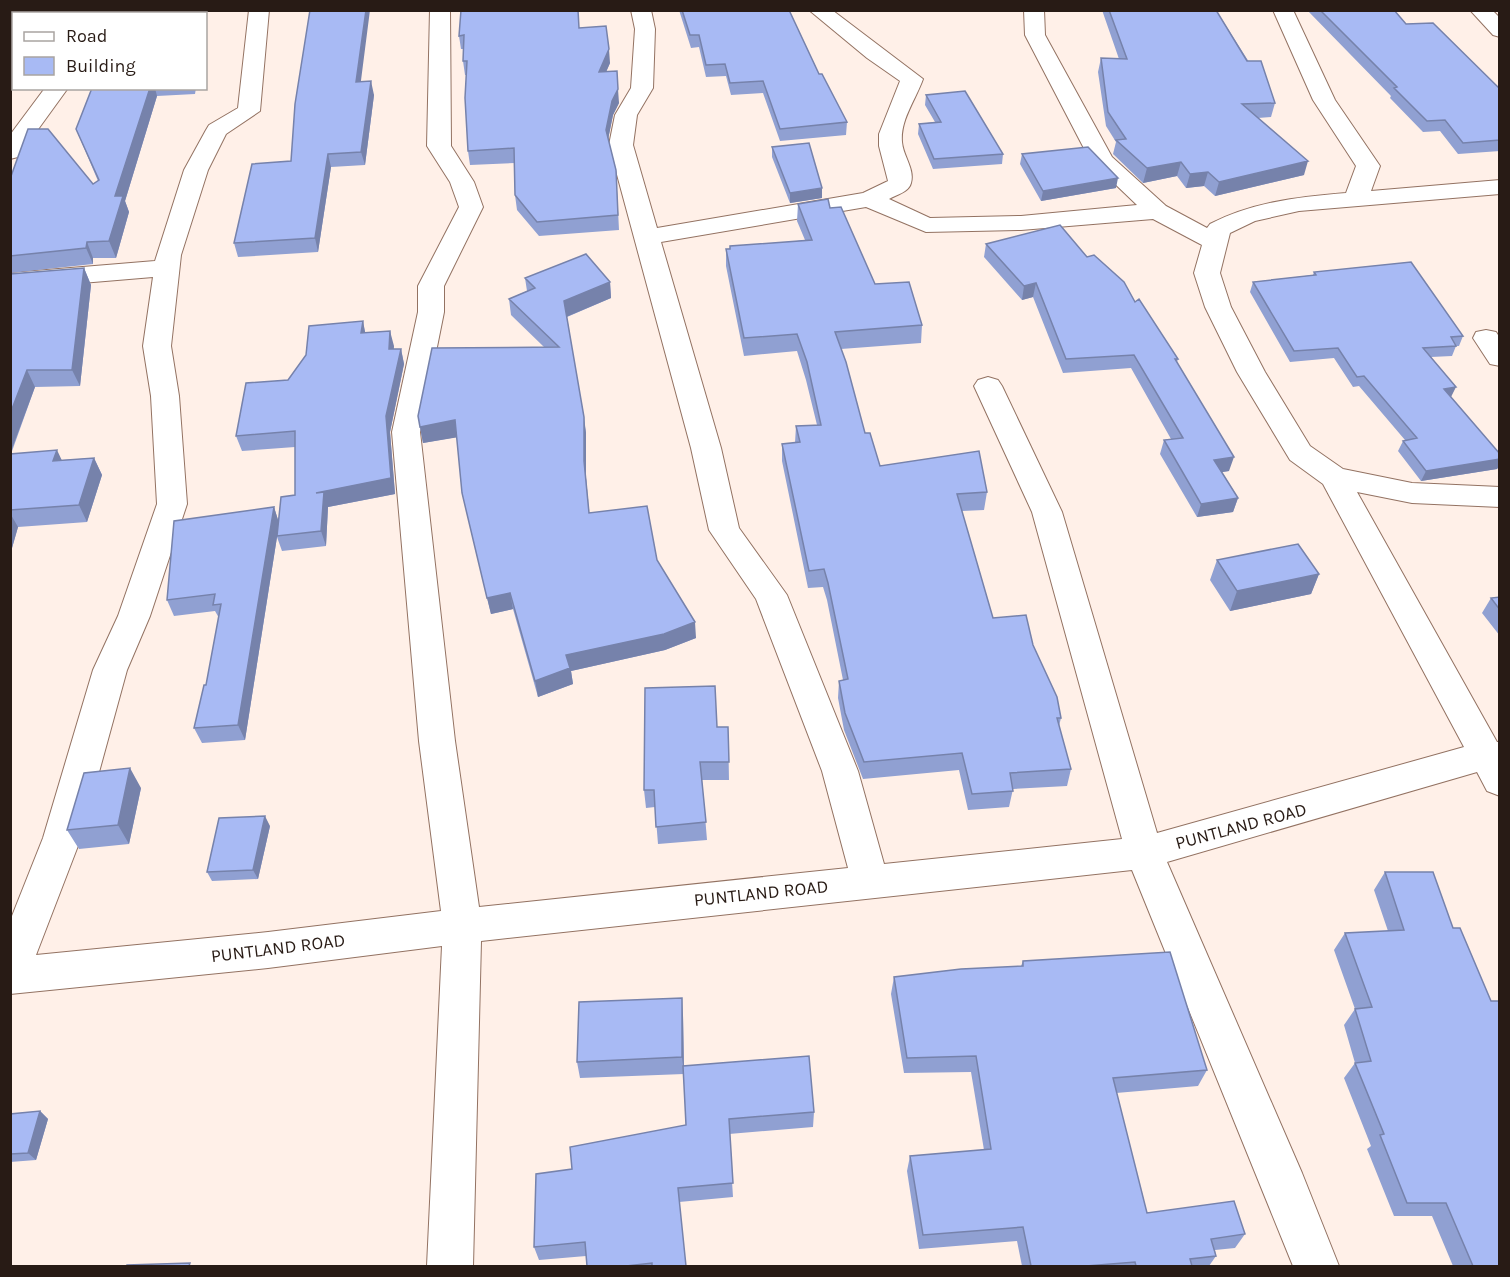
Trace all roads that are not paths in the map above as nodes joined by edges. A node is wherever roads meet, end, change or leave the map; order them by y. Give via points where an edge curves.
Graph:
1 (259, 10) edge
2 (440, 10) edge
3 (640, 10) edge
4 (819, 10) edge
5 (1034, 10) edge
6 (1283, 10) edge
7 (1480, 10) edge
8 (1500, 31) edge
9 (56, 90) edge
10 (10, 152) edge
11 (1500, 187) edge
12 (869, 199) junction
13 (1355, 200) junction
14 (1157, 211) junction
15 (646, 237) junction
16 (1215, 242) junction
17 (167, 268) junction
18 (10, 281) edge
19 (988, 386) dead end
20 (1334, 477) junction
21 (1500, 497) edge
22 (1494, 765) edge
23 (1144, 853) junction
24 (870, 882) junction
25 (462, 926) junction
26 (10, 974) edge
27 (450, 1266) edge
28 (1316, 1266) edge

1 - 17 street via 249,111 217,130 196,170
2 - 25 street via 439,146 462,182 471,207 431,286 431,312 406,432 436,729
3 - 15 street via 645,29 642,88 626,115 621,146
4 - 12 street via 912,79 904,104 891,124 890,141 901,175 899,185
5 - 14 street via 1035,35 1102,160
6 - 13 street via 1324,100 1368,166
7 - 8 street
9 - 10 street
11 - 13 street
12 - 14 street via 926,225 1021,223
12 - 15 street
13 - 16 street via 1299,204 1247,215 1219,229
14 - 16 street
15 - 24 street via 706,448 724,530 771,595 840,771
16 - 20 street via 1207,273 1218,307 1251,372 1300,453
17 - 18 street
17 - 26 street via 157,346 165,396 172,504 134,616 110,670 62,838
19 - 23 street via 1047,512
20 - 21 street via 1412,493
20 - 22 street
22 - 23 street, PUNTLAND ROAD
23 - 24 street, PUNTLAND ROAD
23 - 28 street
24 - 25 street, PUNTLAND ROAD
25 - 26 street, PUNTLAND ROAD via 268,950
25 - 27 street

